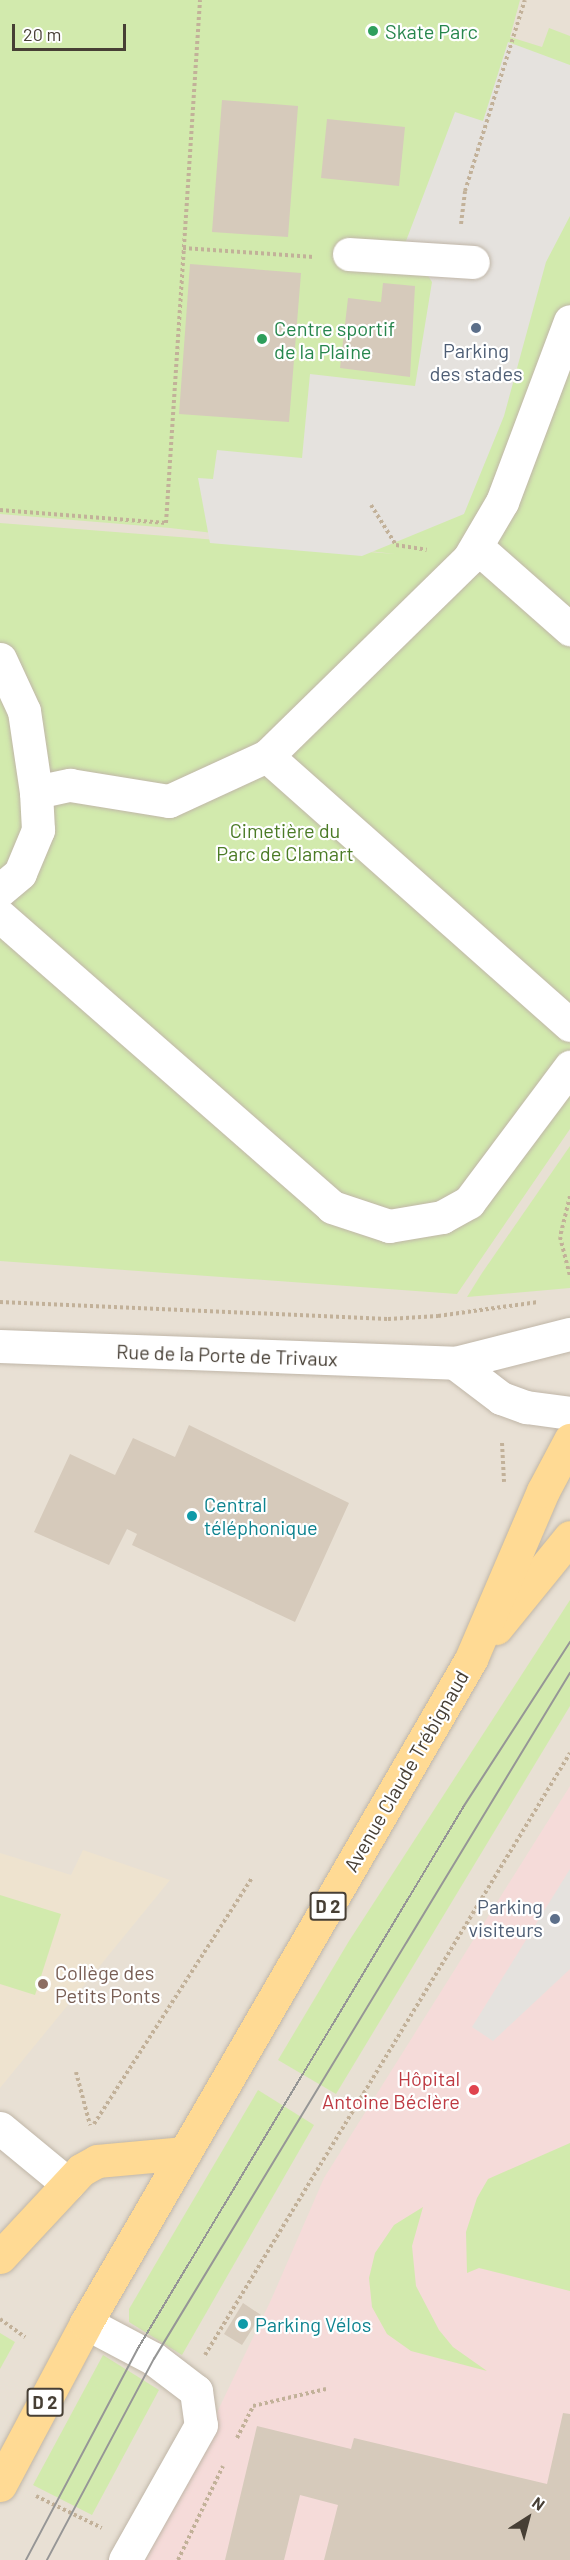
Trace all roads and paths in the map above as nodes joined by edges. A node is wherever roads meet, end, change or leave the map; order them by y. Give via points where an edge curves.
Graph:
1 (200, 0) edge
2 (525, 0) edge
3 (461, 230) dead end
4 (183, 248) junction
5 (333, 256) joint
6 (473, 262) dead end
7 (570, 321) edge
8 (371, 505) dead end
9 (0, 510) edge
10 (473, 553) junction
11 (570, 629) edge
12 (0, 659) edge
13 (267, 756) junction
14 (36, 792) junction
15 (0, 890) edge
16 (0, 916) edge
17 (570, 1025) edge
18 (570, 1067) edge
19 (570, 1196) edge
20 (570, 1276) edge
21 (549, 1301) dead end
22 (0, 1302) edge
23 (570, 1334) edge
24 (0, 1346) edge
25 (455, 1364) junction
26 (570, 1413) edge
27 (570, 1440) edge
28 (502, 1443) dead end
29 (504, 1482) dead end
30 (570, 1537) edge
31 (471, 1659) junction
32 (570, 1753) edge
33 (252, 1878) dead end
34 (76, 2072) dead end
35 (0, 2128) edge
36 (185, 2153) junction
37 (68, 2184) junction
38 (0, 2257) edge
39 (0, 2319) edge
40 (86, 2323) junction
41 (25, 2337) dead end
42 (190, 2382) junction
43 (326, 2389) dead end
44 (232, 2448) dead end
45 (227, 2458) dead end
46 (1, 2482) edge
47 (108, 2532) dead end
48 (125, 2560) edge
49 (178, 2560) edge

1 - 4 path
2 - 3 path via 465,191
4 - 5 path
4 - 9 path via 166,523
5 - 6 street
7 - 10 street via 502,502
8 - 10 path via 396,545
10 - 11 street
10 - 13 street
12 - 14 street via 24,711
13 - 14 street via 169,801 70,785
13 - 17 street
14 - 15 street via 38,830 20,873
16 - 18 street via 332,1206 389,1226 442,1217 469,1202
19 - 20 path via 560,1237
21 - 22 path via 388,1319
23 - 25 street, Rue de la Porte de Trivaux
24 - 25 street, Rue de la Porte de Trivaux
25 - 26 street via 501,1398 526,1407
27 - 31 main road, Avenue Claude Trébignaud / D 2 via 543,1491
28 - 29 path
30 - 31 main road, D 2
31 - 36 main road, Avenue Claude Trébignaud / D 2
32 - 42 path
33 - 34 path via 91,2130
35 - 37 street
36 - 37 main road via 97,2161
36 - 40 main road, D 2
37 - 38 main road
39 - 41 path
40 - 42 street
40 - 46 main road, D 2
42 - 48 street via 196,2391 201,2425
43 - 44 path via 253,2406
45 - 49 path
46 - 47 path

